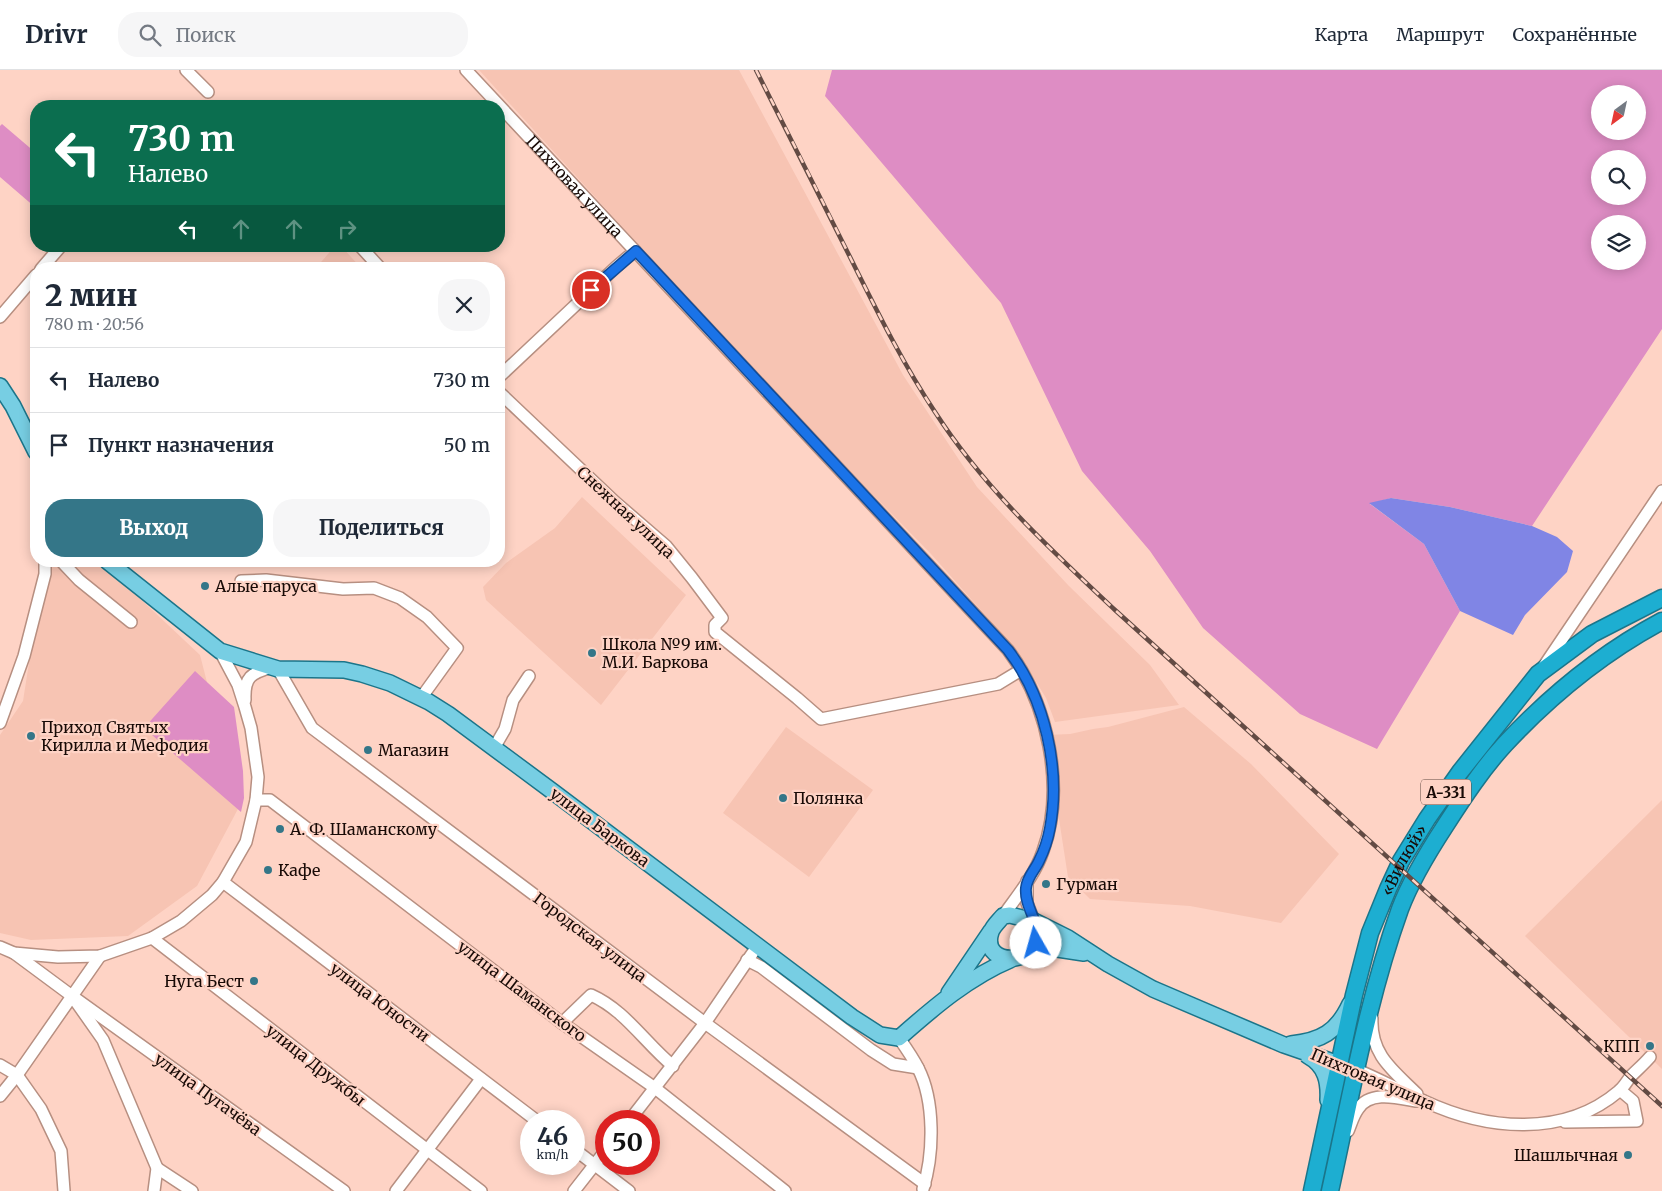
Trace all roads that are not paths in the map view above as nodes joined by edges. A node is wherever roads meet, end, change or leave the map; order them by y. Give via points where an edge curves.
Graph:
1 (186, 70) edge
2 (466, 70) edge
3 (208, 92) dead end
4 (494, 100) edge
5 (505, 112) edge
6 (636, 251) junction
7 (55, 252) edge
8 (365, 252) edge
9 (47, 262) edge
10 (375, 262) edge
11 (30, 282) edge
12 (0, 317) edge
13 (505, 371) edge
14 (0, 386) edge
15 (505, 398) edge
16 (30, 440) edge
17 (1662, 491) edge
18 (45, 567) edge
19 (67, 567) edge
20 (115, 567) edge
21 (241, 581) dead end
22 (1662, 598) edge
23 (1662, 621) edge
24 (131, 622) dead end
25 (220, 651) junction
26 (275, 668) junction
27 (1021, 670) junction
28 (1538, 674) junction
29 (529, 676) dead end
30 (421, 698) junction
31 (3, 702) edge
32 (245, 707) junction
33 (0, 723) edge
34 (494, 748) junction
35 (256, 800) junction
36 (1028, 880) junction
37 (223, 882) junction
38 (1002, 916) junction
39 (1034, 921) junction
40 (992, 930) junction
41 (152, 938) junction
42 (758, 946) junction
43 (0, 947) edge
44 (14, 953) junction
45 (1027, 953) junction
46 (1093, 955) junction
47 (100, 956) junction
48 (1012, 959) junction
49 (747, 960) junction
50 (1354, 995) junction
51 (72, 996) junction
52 (1374, 996) junction
53 (945, 998) junction
54 (562, 1023) junction
55 (705, 1023) junction
56 (900, 1038) junction
57 (1284, 1045) junction
58 (1650, 1058) dead end
59 (1339, 1064) junction
60 (0, 1065) edge
61 (673, 1066) junction
62 (918, 1068) junction
63 (1355, 1069) junction
64 (17, 1075) junction
65 (481, 1079) junction
66 (655, 1088) junction
67 (1620, 1090) junction
68 (0, 1096) edge
69 (1425, 1102) junction
70 (522, 1110) edge
71 (638, 1110) edge
72 (1328, 1116) junction
73 (1556, 1123) junction
74 (428, 1150) junction
75 (1339, 1150) junction
76 (585, 1158) edge
77 (594, 1165) junction
78 (157, 1168) junction
79 (924, 1187) edge
80 (64, 1191) edge
81 (154, 1191) edge
82 (192, 1191) edge
83 (344, 1191) edge
84 (396, 1191) edge
85 (481, 1191) edge
86 (574, 1191) edge
87 (629, 1191) edge
88 (785, 1191) edge
89 (1312, 1191) edge
90 (1330, 1191) edge

1 - 3 street
2 - 4 street, Пихтовая улица
5 - 6 street, Пихтовая улица
6 - 13 street
6 - 27 street, Пихтовая улица via 1008,650
7 - 9 street
8 - 10 street
11 - 12 street
14 - 16 main road
15 - 27 street, Снежная улица via 666,546 722,618 715,625 715,632 821,719 998,684
17 - 28 street
18 - 31 street via 24,656
19 - 24 street
20 - 25 main road
21 - 30 street via 266,580 343,589 374,588 400,598 427,617 457,648
22 - 28 highway, «Вилюй» / А-331 via 1592,634
23 - 52 highway, «Вилюй» / А-331 via 1640,633 1554,696 1504,745 1467,792 1432,846 1405,900
25 - 26 main road, улица Баркова
25 - 32 street via 238,684
26 - 30 main road, улица Баркова via 344,670 378,678
26 - 32 street via 257,671 250,676 244,689
26 - 55 street, Городская улица via 312,728
27 - 36 street, Пихтовая улица via 1044,725 1053,780 1050,828 1041,856
28 - 50 highway, «Вилюй» / А-331 via 1460,772 1401,861 1370,933
29 - 34 street via 513,700 505,730
30 - 34 main road, улица Баркова
31 - 33 street
32 - 35 street via 258,777
34 - 42 main road, улица Баркова
35 - 37 street via 246,842
35 - 54 street, улица Шаманского via 270,800
36 - 38 street, Пихтовая улица
36 - 39 street, Пихтовая улица via 1027,903
37 - 41 street via 181,921
37 - 65 street, улица Юности
38 - 39 main road via 1019,916
38 - 40 main road
39 - 45 main road via 1038,939
39 - 46 main road, Пихтовая улица
40 - 48 main road via 990,943 993,951 1001,958
40 - 53 main road
41 - 47 street
41 - 74 street, улица Дружбы
42 - 49 street
42 - 56 main road, улица Баркова via 868,1029 880,1035
43 - 44 street
44 - 47 street
44 - 51 street, улица Пугачёва
45 - 46 main road, Пихтовая улица via 1051,948
45 - 48 main road
46 - 57 main road, Пихтовая улица via 1153,989
47 - 51 street
48 - 53 main road via 987,970
49 - 55 street
49 - 62 street via 893,1064
50 - 57 main road via 1341,1021 1330,1032 1306,1043
50 - 59 highway, «Вилюй» / А-331
51 - 64 street
51 - 78 street via 103,1040
51 - 83 street, улица Пугачёва
52 - 63 highway, «Вилюй» / А-331
52 - 69 street via 1372,1026 1376,1047 1389,1067
53 - 56 main road
54 - 61 street via 591,995 630,1022 648,1044
54 - 66 street, улица Шаманского
55 - 61 street
55 - 79 street, Городская улица
56 - 62 street
57 - 59 main road, Пихтовая улица
57 - 72 main road via 1311,1058 1326,1074
58 - 67 street, Пихтовая улица
59 - 63 highway, Пихтовая улица
59 - 72 highway, «Вилюй» / А-331
60 - 64 street
61 - 66 street
62 - 79 street via 925,1087 931,1128
63 - 69 street, Пихтовая улица
63 - 75 highway, «Вилюй» / А-331
64 - 68 street
64 - 80 street via 42,1109 61,1151
65 - 70 street, улица Юности
65 - 74 street
66 - 71 street
66 - 88 street, улица Шаманского
67 - 73 street, Пихтовая улица via 1592,1110
67 - 73 street via 1633,1101 1637,1121
69 - 73 street, Пихтовая улица via 1492,1122 1519,1125
69 - 75 street via 1380,1097 1363,1103
72 - 89 highway, «Вилюй» / А-331
74 - 84 street
74 - 85 street, улица Дружбы
75 - 90 highway, «Вилюй» / А-331
76 - 77 street
77 - 86 street
77 - 87 street
78 - 81 street
78 - 82 street

